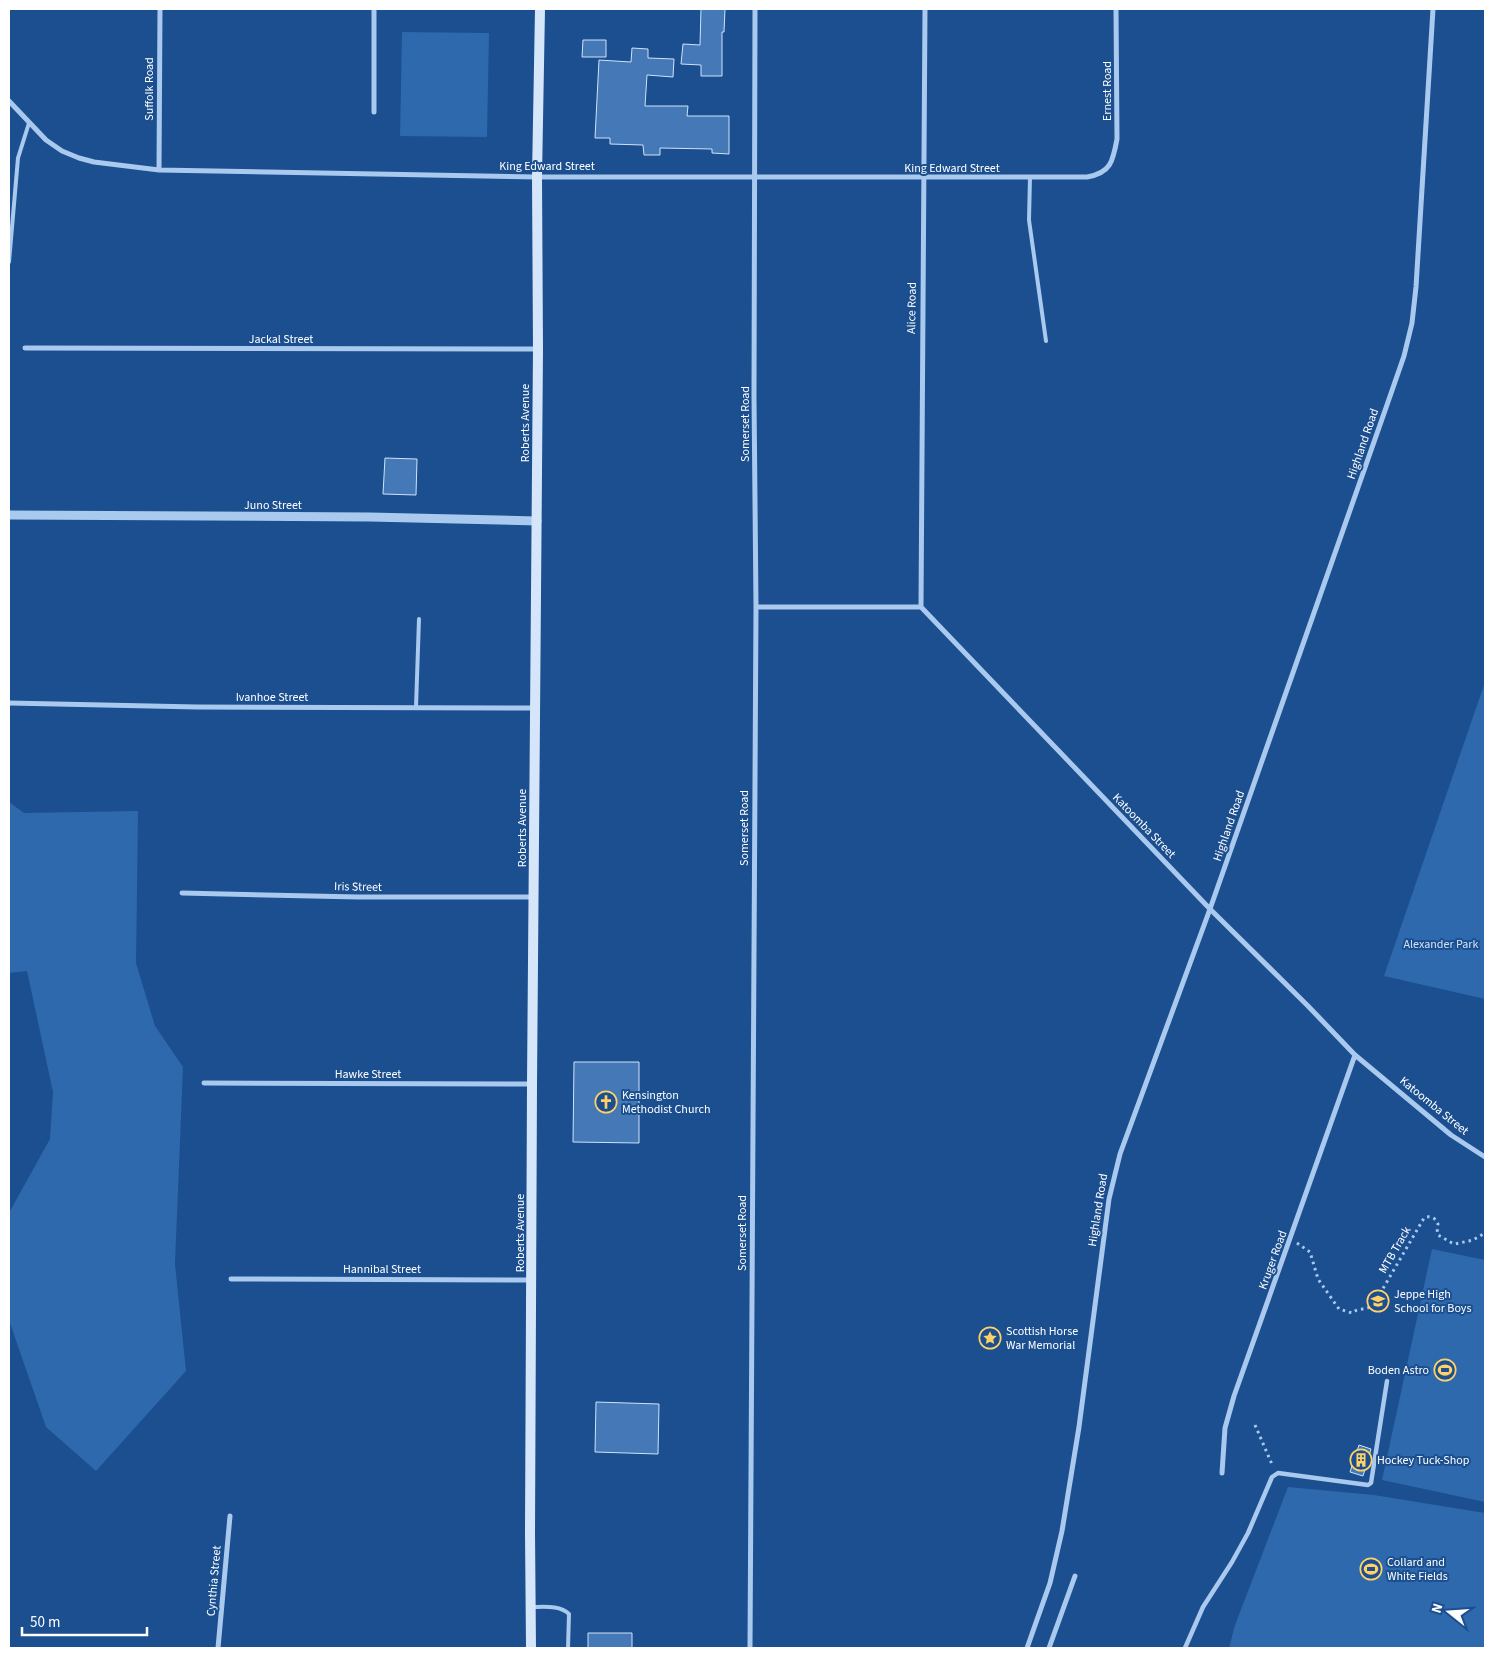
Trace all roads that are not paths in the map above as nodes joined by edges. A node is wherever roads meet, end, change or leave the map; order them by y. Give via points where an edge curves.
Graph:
1 (160, 9) edge
2 (374, 9) edge
3 (540, 9) edge
4 (755, 9) edge
5 (925, 9) edge
6 (1116, 9) edge
7 (1433, 9) edge
8 (9, 102) edge
9 (374, 112) dead end
10 (29, 122) junction
11 (158, 170) junction
12 (1106, 170) joint
13 (538, 176) junction
14 (754, 177) junction
15 (1030, 177) junction
16 (925, 178) junction
17 (9, 262) edge
18 (1046, 341) dead end
19 (25, 348) dead end
20 (538, 349) junction
21 (9, 515) edge
22 (537, 521) junction
23 (756, 607) junction
24 (921, 607) junction
25 (419, 619) dead end
26 (9, 703) edge
27 (416, 708) junction
28 (535, 708) junction
29 (182, 893) dead end
30 (534, 897) junction
31 (1210, 909) junction
32 (1355, 1055) junction
33 (204, 1083) dead end
34 (532, 1084) junction
35 (1485, 1157) edge
36 (232, 1278) dead end
37 (532, 1280) junction
38 (1387, 1382) dead end
39 (1222, 1473) dead end
40 (230, 1516) dead end
41 (1075, 1576) dead end
42 (531, 1607) junction
43 (218, 1648) edge
44 (531, 1648) edge
45 (568, 1648) edge
46 (750, 1648) edge
47 (1027, 1648) edge
48 (1049, 1648) edge
49 (1185, 1648) edge

1 - 11 street, Suffolk Road
2 - 9 street
3 - 13 main road, Roberts Avenue
4 - 14 street, Somerset Road
5 - 16 street, Alice Road
6 - 12 street, Ernest Road via 1118,139
7 - 31 street, Highland Road via 1416,287 1404,356
8 - 10 street, King Edward Street
10 - 11 street, King Edward Street via 46,140 79,158
10 - 17 lane via 18,158
11 - 13 street, King Edward Street
12 - 15 street, King Edward Street via 1088,177
13 - 14 street, King Edward Street
13 - 20 main road, Roberts Avenue
14 - 16 street, King Edward Street
14 - 23 street, Somerset Road
15 - 16 street, King Edward Street
15 - 18 lane via 1028,220
16 - 24 street, Alice Road
19 - 20 street, Jackal Street
20 - 22 main road, Roberts Avenue
21 - 22 street, Juno Street
22 - 28 main road, Roberts Avenue
23 - 24 street
23 - 46 street, Somerset Road
24 - 31 street, Katoomba Street
25 - 27 lane
26 - 27 street, Ivanhoe Street
27 - 28 street, Ivanhoe Street
28 - 30 main road, Roberts Avenue
29 - 30 street, Iris Street
30 - 34 main road, Roberts Avenue
31 - 32 street, Katoomba Street
31 - 47 street, Highland Road via 1113,1177 1062,1531 1050,1583
32 - 35 street, Katoomba Street via 1451,1135
32 - 39 street, Kruger Road via 1227,1420
33 - 34 street, Hawke Street
34 - 37 main road, Roberts Avenue
36 - 37 street, Hannibal Street
37 - 42 main road, Roberts Avenue
38 - 49 street via 1371,1483 1368,1486 1278,1473 1272,1477 1248,1533 1203,1607
40 - 43 street, Cynthia Street
41 - 48 street
42 - 44 main road, Roberts Avenue
42 - 45 lane via 558,1608 569,1614

